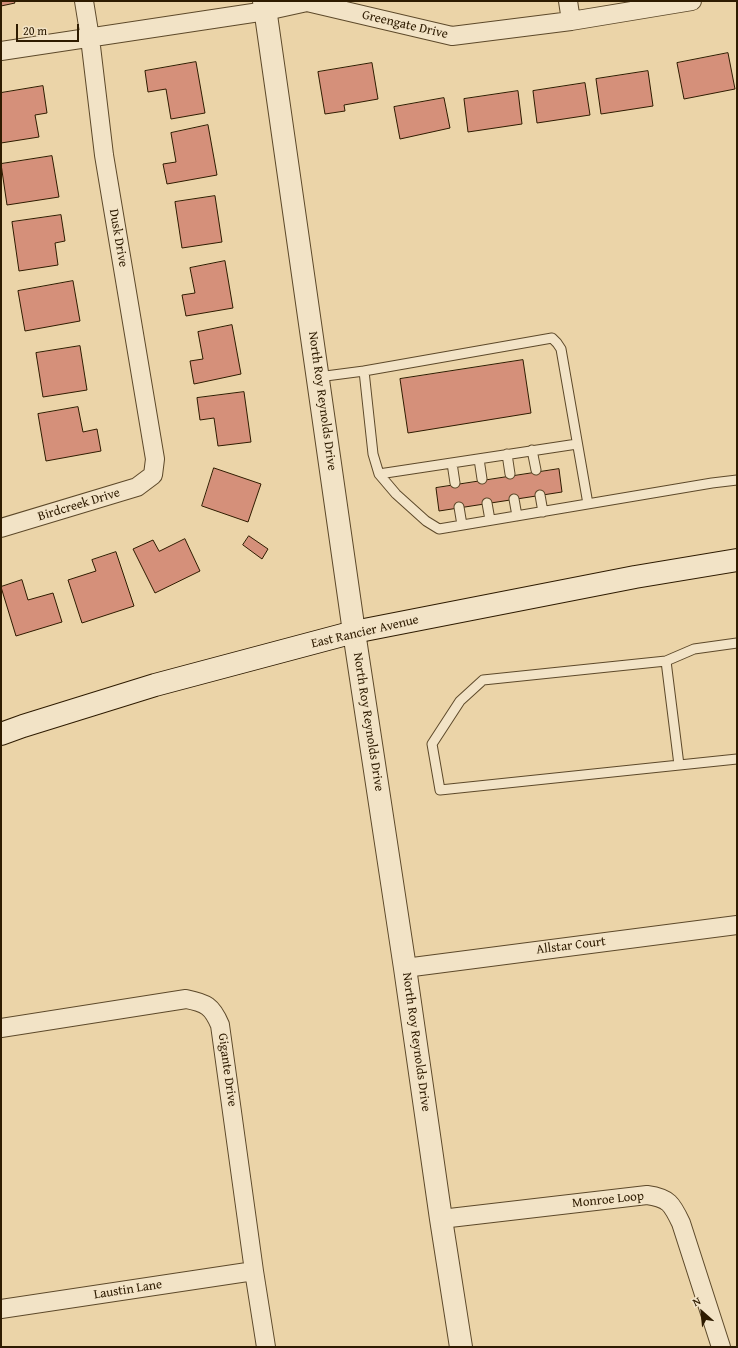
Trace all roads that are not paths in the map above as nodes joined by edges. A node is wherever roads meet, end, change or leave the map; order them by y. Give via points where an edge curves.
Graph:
1 (84, 1) edge
2 (568, 1) edge
3 (692, 1) edge
4 (265, 6) edge
5 (571, 21) junction
6 (90, 38) junction
7 (1, 51) edge
8 (364, 371) junction
9 (318, 377) junction
10 (577, 444) junction
11 (532, 450) junction
12 (507, 454) junction
13 (479, 459) junction
14 (452, 463) junction
15 (536, 470) dead end
16 (379, 474) junction
17 (510, 474) dead end
18 (153, 475) joint
19 (482, 479) dead end
20 (737, 480) edge
21 (455, 483) dead end
22 (540, 495) dead end
23 (514, 499) dead end
24 (487, 503) dead end
25 (588, 504) junction
26 (459, 507) dead end
27 (543, 512) junction
28 (517, 516) junction
29 (490, 520) junction
30 (462, 525) junction
31 (1, 528) edge
32 (737, 560) edge
33 (354, 632) junction
34 (737, 643) edge
35 (666, 661) junction
36 (1, 734) edge
37 (737, 759) edge
38 (679, 764) junction
39 (737, 924) edge
40 (405, 968) junction
41 (1, 1028) edge
42 (441, 1219) junction
43 (254, 1271) junction
44 (1, 1309) edge
45 (266, 1347) edge
46 (460, 1347) edge
47 (721, 1347) edge

1 - 6 street, Dusk Drive
2 - 5 street
3 - 5 street, Greengate Drive
4 - 5 street, Greengate Drive via 307,2 452,36
4 - 6 street, Greengate Drive
4 - 9 street, North Roy Reynolds Drive
6 - 7 street, Greengate Drive
6 - 18 street, Dusk Drive via 104,155 155,459
8 - 9 lane
8 - 10 lane via 552,338 560,349
8 - 16 lane via 374,454
9 - 33 street, North Roy Reynolds Drive
10 - 11 lane
10 - 25 lane
11 - 12 lane
11 - 15 lane
12 - 13 lane
12 - 17 lane
13 - 14 lane
13 - 19 lane
14 - 16 lane
14 - 21 lane
16 - 30 lane via 396,494 426,521 439,529
18 - 31 street, Birdcreek Drive via 137,487
20 - 25 lane
22 - 27 lane
23 - 28 lane
24 - 29 lane
25 - 27 lane
26 - 30 lane
27 - 28 lane
28 - 29 lane
29 - 30 lane
32 - 33 street, East Rancier Avenue via 635,577
33 - 36 street, East Rancier Avenue via 155,686
33 - 40 street, North Roy Reynolds Drive
34 - 35 lane via 694,649
35 - 38 lane
35 - 38 lane via 483,680 460,701 432,744 440,790
37 - 38 lane
39 - 40 street, Allstar Court
40 - 42 street, North Roy Reynolds Drive
41 - 43 street, Gigante Drive via 186,999 201,1002 214,1012 220,1025
42 - 46 street, North Roy Reynolds Drive
42 - 47 street, Monroe Loop via 647,1196 660,1197 674,1207 681,1223
43 - 44 street, Laustin Lane
43 - 45 street, Gigante Drive

